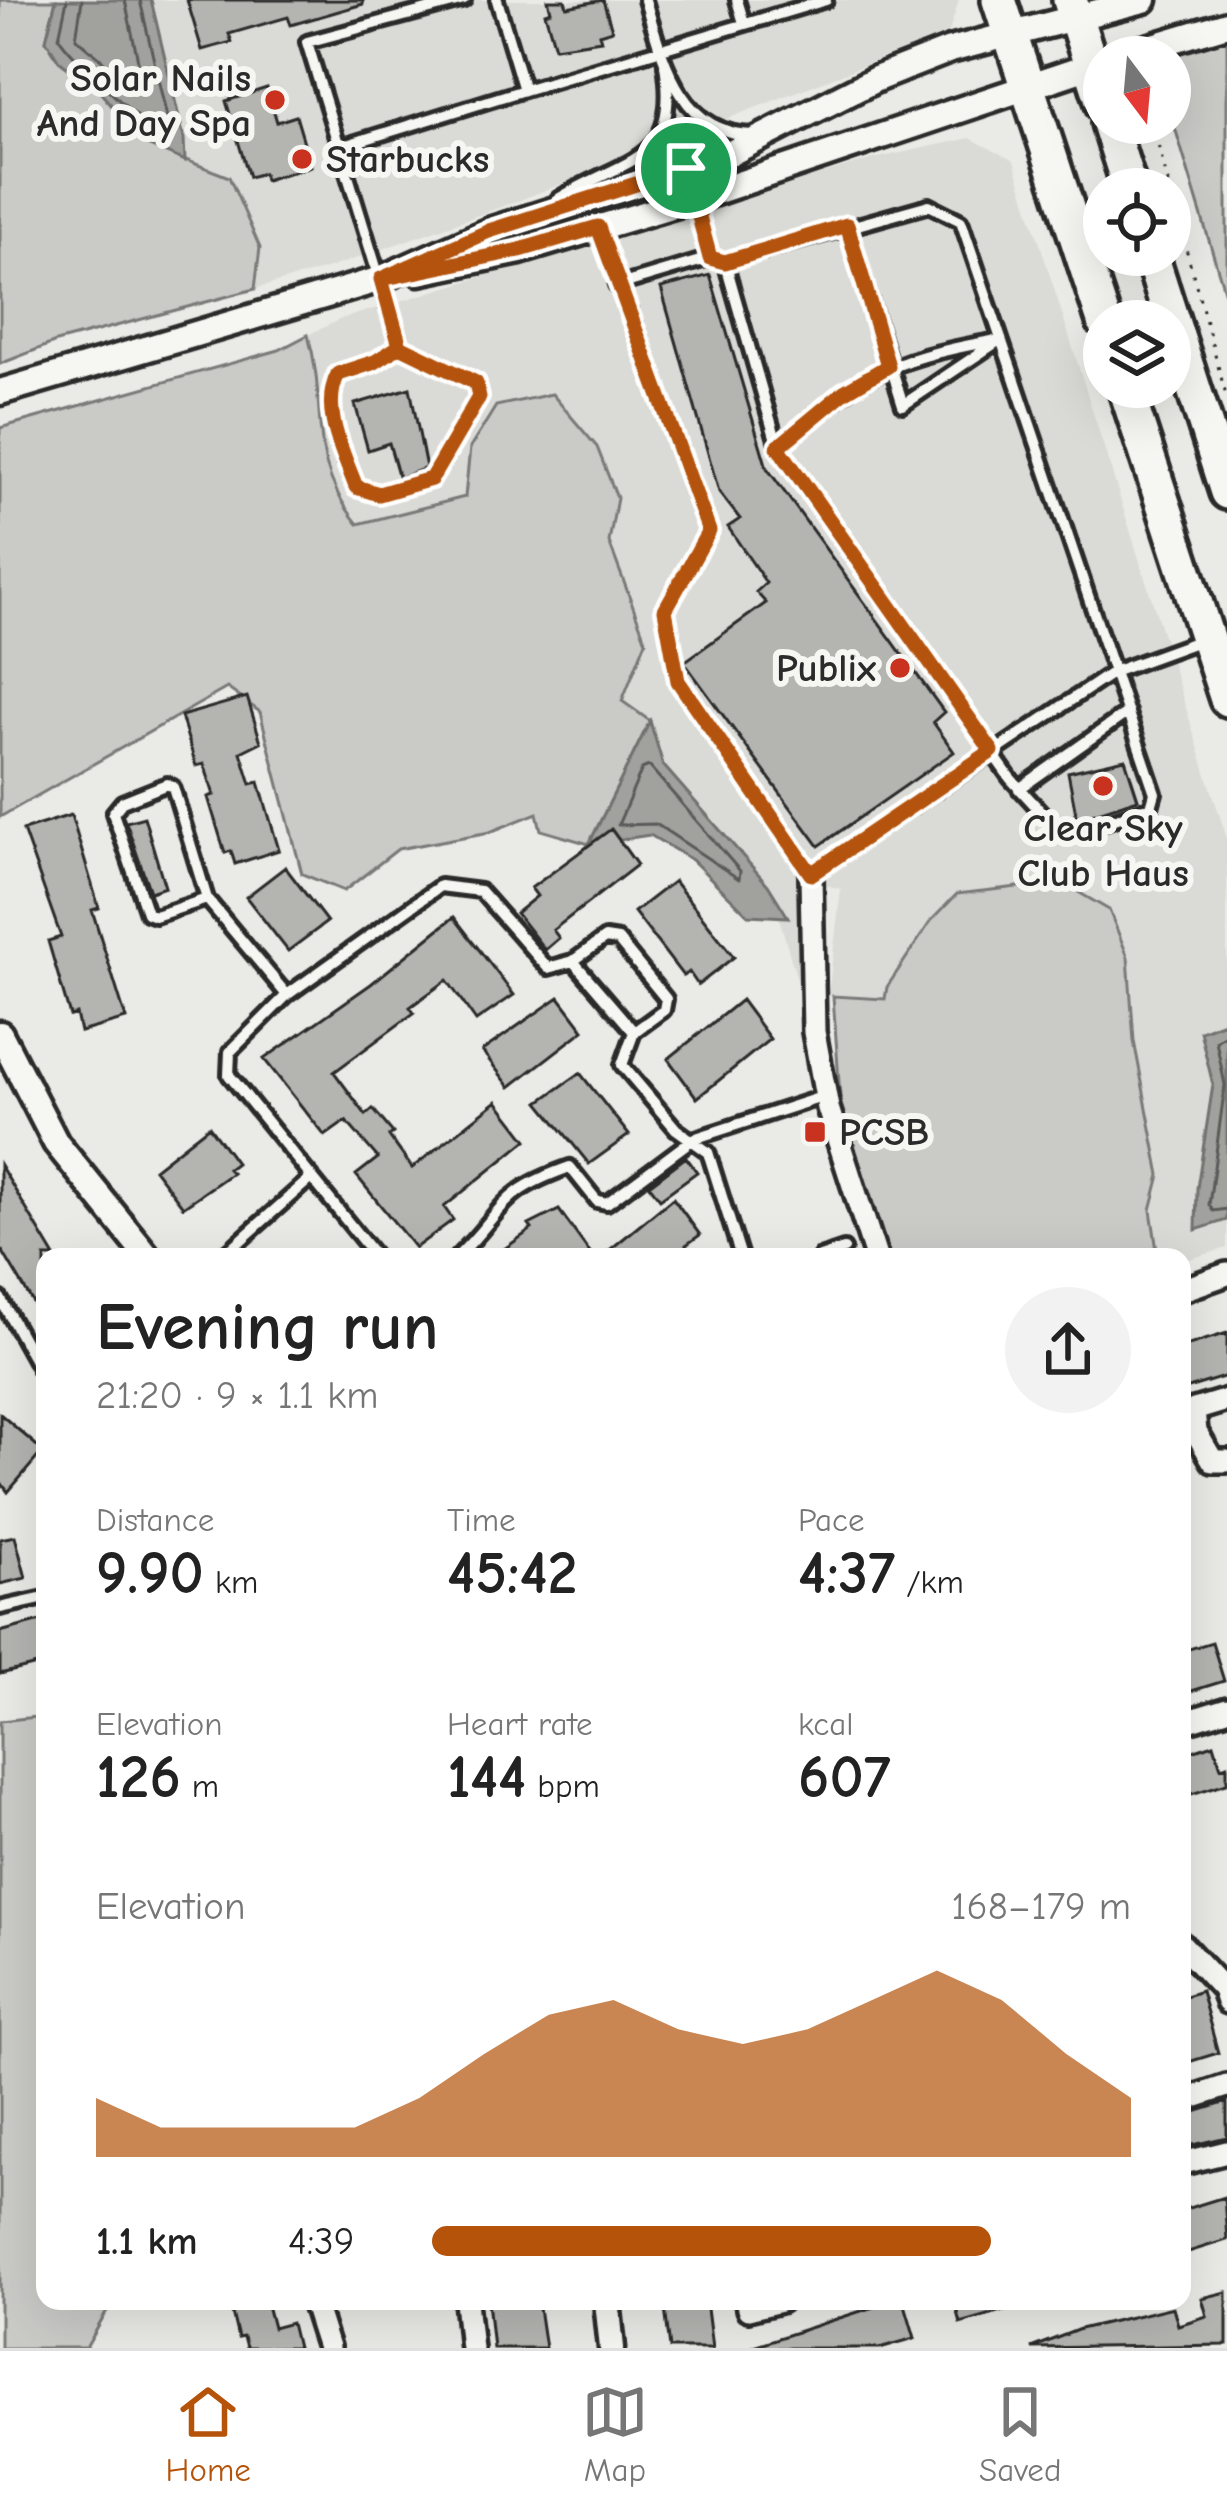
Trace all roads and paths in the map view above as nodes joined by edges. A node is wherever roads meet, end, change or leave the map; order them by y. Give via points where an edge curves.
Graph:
1 (464, 0) edge
2 (497, 0) edge
3 (645, 0) edge
4 (737, 0) edge
5 (826, 0) edge
6 (999, 0) edge
7 (1144, 0) edge
8 (1073, 9) edge
9 (750, 17) junction
10 (1227, 24) edge
11 (1010, 35) junction
12 (1089, 36) edge
13 (1187, 36) edge
14 (659, 47) junction
15 (665, 65) junction
16 (1083, 68) edge
17 (1028, 87) junction
18 (524, 90) junction
19 (772, 135) junction
20 (1158, 144) edge
21 (340, 147) junction
22 (686, 168) junction
23 (694, 199) junction
24 (532, 217) junction
25 (847, 225) junction
26 (598, 227) junction
27 (710, 258) junction
28 (725, 262) junction
29 (1158, 276) edge
30 (381, 279) junction
31 (616, 286) junction
32 (1097, 300) edge
33 (1001, 340) junction
34 (400, 346) junction
35 (888, 366) junction
36 (0, 392) edge
37 (1227, 399) edge
38 (1133, 408) edge
39 (778, 447) junction
40 (1227, 492) edge
41 (1208, 638) junction
42 (1113, 672) junction
43 (1227, 699) edge
44 (1128, 712) junction
45 (992, 751) junction
46 (1019, 788) junction
47 (811, 874) junction
48 (207, 899) junction
49 (573, 961) junction
50 (287, 995) junction
51 (634, 1032) junction
52 (0, 1034) edge
53 (825, 1096) junction
54 (693, 1139) junction
55 (313, 1178) junction
56 (141, 1248) edge
57 (232, 1248) edge
58 (369, 1248) edge
59 (465, 1248) edge
60 (738, 1248) edge
61 (873, 1248) edge
62 (1227, 1274) edge
63 (1191, 1286) edge
64 (0, 1298) edge
65 (36, 1363) edge
66 (1227, 1400) edge
67 (1227, 1461) edge
68 (36, 1600) edge
69 (0, 1608) edge
70 (1227, 1709) edge
71 (1191, 1720) edge
72 (1191, 1957) edge
73 (1227, 2002) edge
74 (1227, 2086) edge
75 (1191, 2098) edge
76 (1227, 2152) edge
77 (1191, 2161) edge
78 (317, 2310) edge
79 (467, 2310) edge
80 (608, 2310) edge
81 (328, 2348) edge
82 (471, 2348) edge
83 (612, 2348) edge

1 - 21 lane via 307,42
2 - 18 lane
3 - 14 lane
4 - 9 lane
5 - 9 lane
6 - 11 main road
7 - 8 street
8 - 11 street
8 - 12 main road
9 - 14 lane
10 - 13 street
11 - 17 main road
11 - 19 street via 895,71
14 - 15 lane
14 - 18 lane
15 - 19 lane via 702,120 726,132
15 - 24 lane via 668,106 658,142
16 - 17 street
17 - 23 street
17 - 32 main road
18 - 21 lane
19 - 22 street
20 - 37 path
21 - 30 lane
22 - 23 lane
22 - 24 street
23 - 26 street
23 - 27 lane
24 - 30 street
25 - 28 lane
25 - 33 lane via 929,205 961,221
25 - 35 lane
26 - 30 street
26 - 31 lane
27 - 28 lane
27 - 31 lane
28 - 39 lane
29 - 40 main road
30 - 34 lane
30 - 36 street
31 - 47 lane via 709,531 665,610 678,681
33 - 35 lane
33 - 35 lane via 903,405
33 - 42 lane
34 - 34 lane via 476,383 479,397 431,479 379,494 356,487 336,432 332,387 338,374
35 - 39 lane
38 - 41 main road
39 - 45 lane
41 - 42 lane
41 - 43 main road
42 - 44 lane
42 - 45 lane
44 - 46 lane
44 - 46 lane via 1155,794 1150,807 1078,831 1057,829
45 - 46 lane
45 - 47 lane
47 - 53 street via 814,1032
48 - 48 lane via 173,787 122,802 113,812 147,913
48 - 50 lane
49 - 50 lane via 548,968 480,892 440,886
49 - 51 lane
49 - 51 lane via 605,938 618,940 666,999 664,1010
50 - 55 lane via 230,1052 229,1076
51 - 54 lane via 622,1065
52 - 56 street via 56,1143
53 - 54 lane
53 - 61 street
54 - 59 lane via 607,1203 570,1167 524,1183
54 - 60 lane via 708,1153
55 - 57 lane
55 - 58 lane
62 - 63 street
64 - 65 lane
66 - 67 street via 1194,1410 1213,1461
68 - 69 lane
70 - 71 street
72 - 73 street
74 - 75 street
76 - 77 street
78 - 81 street
79 - 82 street
80 - 83 street

